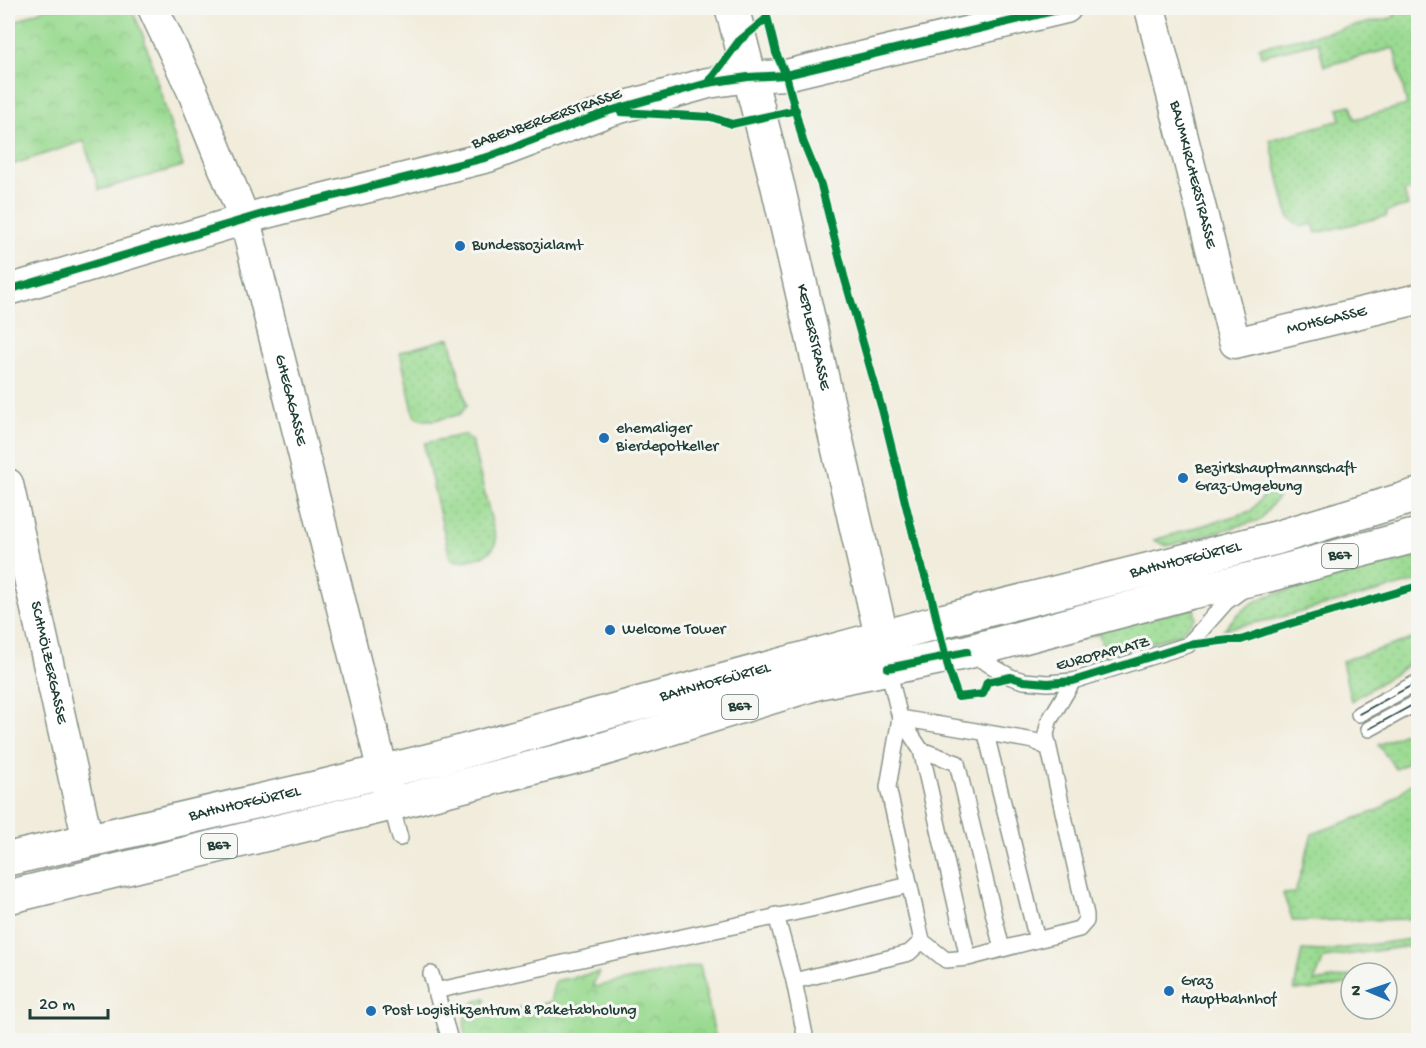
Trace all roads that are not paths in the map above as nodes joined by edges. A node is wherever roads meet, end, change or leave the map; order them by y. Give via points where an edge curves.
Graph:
1 (153, 8) edge
2 (732, 8) edge
3 (1066, 8) edge
4 (1150, 8) edge
5 (748, 77) junction
6 (245, 220) junction
7 (8, 290) edge
8 (1419, 299) edge
9 (1235, 342) joint
10 (8, 484) edge
11 (1419, 495) edge
12 (1419, 536) edge
13 (1261, 577) junction
14 (967, 652) junction
15 (885, 653) junction
16 (1073, 681) junction
17 (1419, 682) edge
18 (1419, 702) edge
19 (1359, 714) dead end
20 (900, 718) junction
21 (1369, 729) dead end
22 (986, 734) junction
23 (1047, 748) junction
24 (921, 750) junction
25 (384, 771) junction
26 (391, 804) junction
27 (400, 838) dead end
28 (88, 841) junction
29 (8, 859) edge
30 (909, 885) junction
31 (8, 897) edge
32 (776, 915) junction
33 (1037, 940) junction
34 (922, 941) junction
35 (1002, 949) junction
36 (968, 958) junction
37 (431, 974) dead end
38 (794, 981) junction
39 (435, 991) junction
40 (450, 1041) edge
41 (806, 1041) edge

1 - 6 street, GHEGAGASSE via 192,90
2 - 5 main road, KEPLERSTRASSE
3 - 5 street, BABENBERGERSTRASSE via 786,75
4 - 9 street, BAUMKIRCHERSTRASSE
5 - 6 street, BABENBERGERSTRASSE via 609,111 488,158
5 - 15 main road, KEPLERSTRASSE via 778,187
6 - 7 street, BABENBERGERSTRASSE
6 - 25 street, GHEGAGASSE
8 - 9 street, MOHSGASSE
10 - 28 street, SCHMÖLZERGASSE
11 - 15 main road, BAHNHOFGÜRTEL / B67
12 - 13 main road, BAHNHOFGÜRTEL / B67
13 - 14 main road, BAHNHOFGÜRTEL / B67
13 - 16 lane, EUROPAPLATZ via 1226,602 1188,645
14 - 15 main road, BAHNHOFGÜRTEL / B67
14 - 16 lane, EUROPAPLATZ via 1024,681
15 - 20 lane
15 - 25 main road, BAHNHOFGÜRTEL / B67
15 - 26 main road, BAHNHOFGÜRTEL / B67 via 820,682 594,752
16 - 23 lane, EUROPAPLATZ via 1049,721
17 - 19 lane
18 - 21 lane
20 - 22 lane
20 - 24 lane
20 - 30 lane via 888,788
22 - 23 lane via 1034,741
22 - 33 lane
23 - 33 lane, EUROPAPLATZ via 1086,921 1079,929
24 - 35 lane via 957,764
24 - 36 lane
25 - 26 street, GHEGAGASSE
25 - 28 main road, BAHNHOFGÜRTEL / B67
26 - 27 lane
26 - 31 main road, BAHNHOFGÜRTEL / B67
28 - 29 main road, BAHNHOFGÜRTEL / B67
30 - 32 lane
30 - 34 lane
32 - 38 lane
32 - 39 lane
33 - 35 lane, EUROPAPLATZ
34 - 36 lane, EUROPAPLATZ via 946,960
34 - 38 lane via 909,953
35 - 36 lane, EUROPAPLATZ
37 - 39 lane
38 - 41 lane
39 - 40 lane

